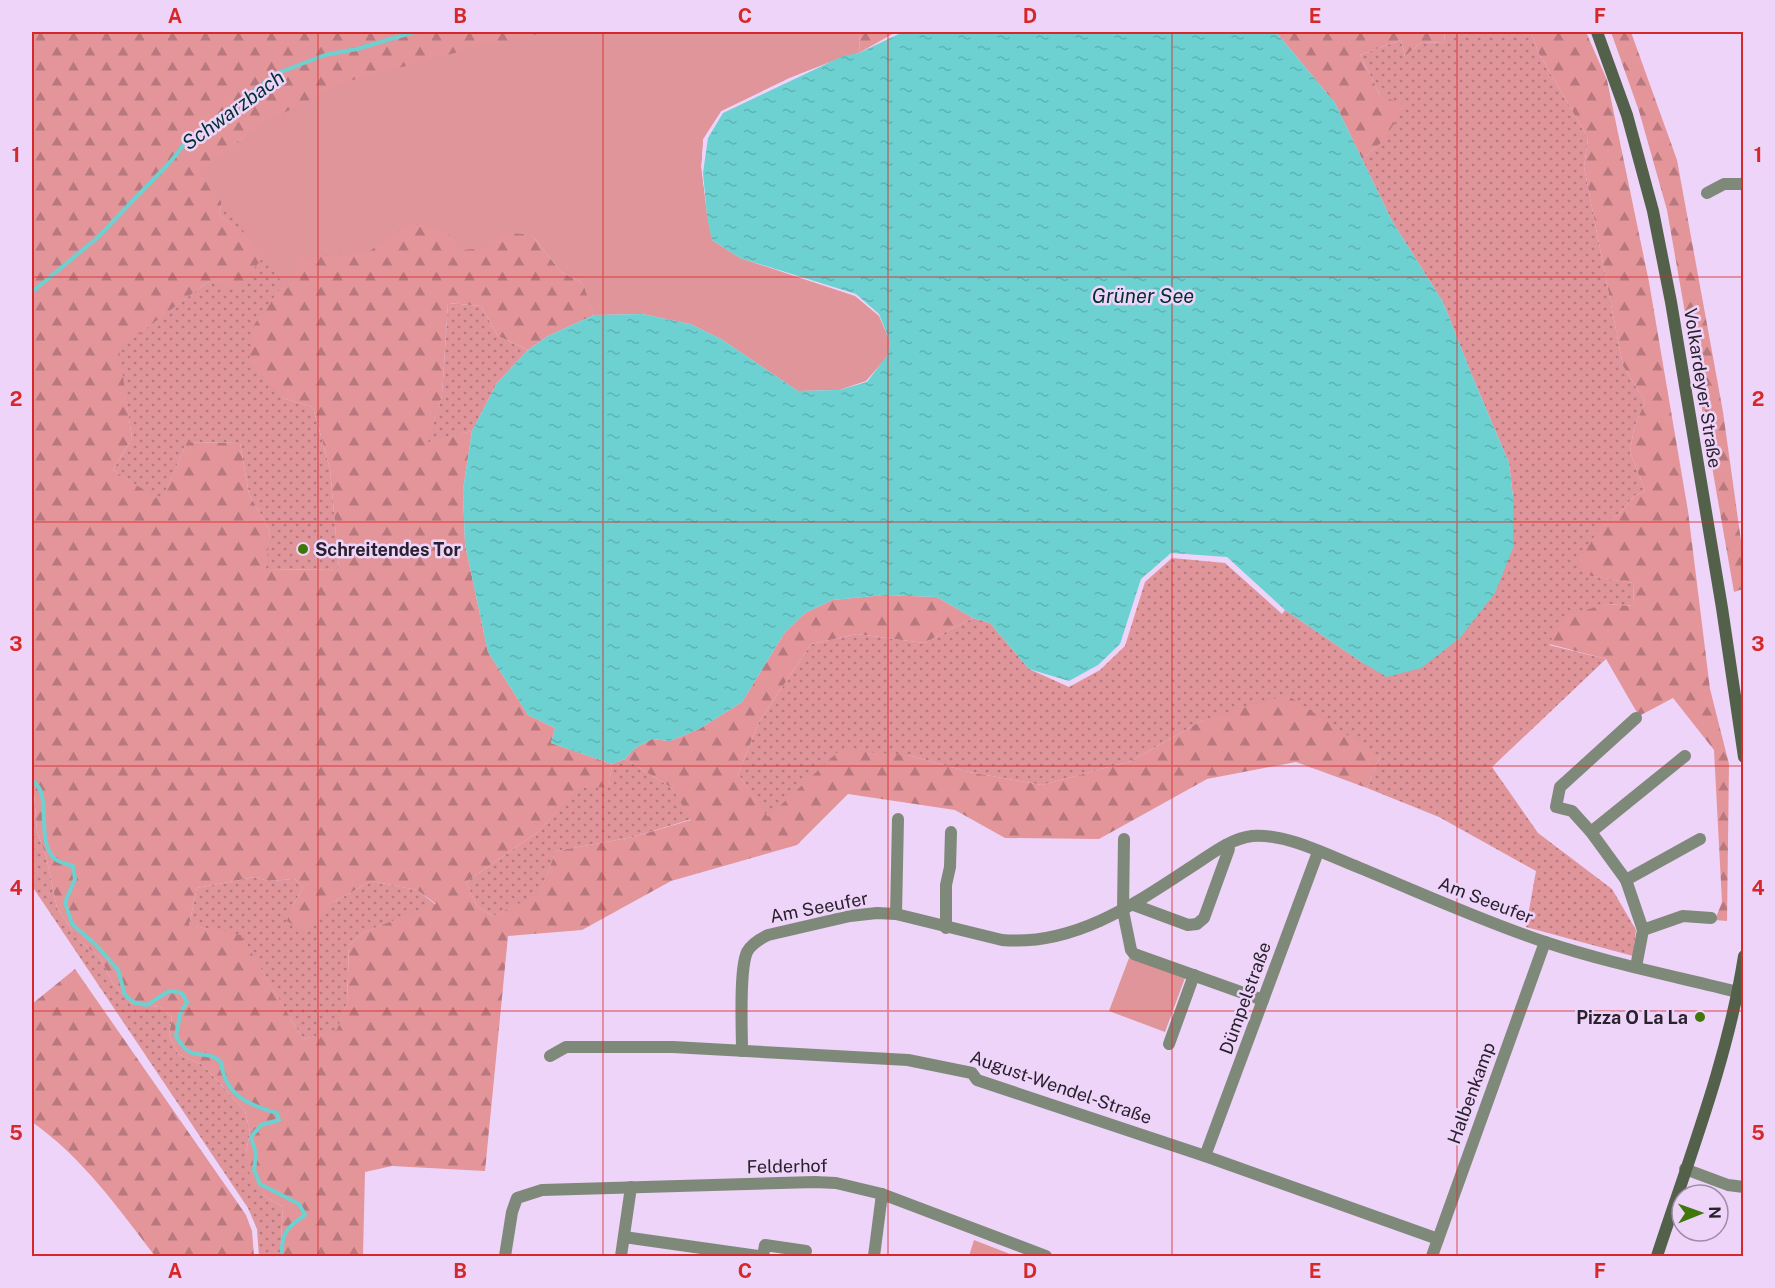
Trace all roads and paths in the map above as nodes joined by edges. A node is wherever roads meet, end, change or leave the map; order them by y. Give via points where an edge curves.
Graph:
1 (1597, 32) edge
2 (1743, 184) edge
3 (1707, 193) dead end
4 (1636, 718) dead end
5 (1685, 756) dead end
6 (1743, 757) edge
7 (898, 819) dead end
8 (951, 832) dead end
9 (1591, 832) junction
10 (1124, 839) dead end
11 (1700, 839) dead end
12 (1226, 844) junction
13 (1318, 852) junction
14 (1626, 880) junction
15 (1129, 908) junction
16 (896, 914) junction
17 (1711, 918) dead end
18 (946, 927) junction
19 (1643, 930) junction
20 (1545, 942) junction
21 (1743, 956) edge
22 (1636, 967) junction
23 (1194, 975) junction
24 (1738, 992) junction
25 (1263, 1000) junction
26 (1169, 1044) dead end
27 (741, 1051) junction
28 (550, 1056) dead end
29 (1205, 1156) junction
30 (1685, 1170) junction
31 (631, 1187) junction
32 (1743, 1187) edge
33 (882, 1194) junction
34 (624, 1237) junction
35 (1438, 1239) junction
36 (806, 1251) dead end
37 (718, 1254) edge
38 (505, 1257) edge
39 (621, 1257) edge
40 (758, 1257) edge
41 (764, 1257) edge
42 (874, 1257) edge
43 (1046, 1257) edge
44 (1432, 1257) edge
45 (1657, 1257) edge

1 - 6 main road, Volkardeyer Straße via 1627,115 1653,211 1720,596
2 - 3 street via 1724,184
4 - 9 street via 1560,787 1556,807 1572,811
5 - 9 street
7 - 16 street, Am Seeufer
8 - 18 street
9 - 14 street
10 - 15 street
11 - 14 street
12 - 13 street, Am Seeufer via 1263,836
12 - 15 street, Am Seeufer
12 - 15 street via 1229,849 1204,918 1197,924 1188,925
13 - 20 street, Am Seeufer
13 - 25 street, Dümpelstraße
14 - 19 street
15 - 18 street, Am Seeufer via 1099,922 1036,940 1002,940
15 - 23 street via 1134,954
16 - 18 street, Am Seeufer
16 - 27 street, Am Seeufer via 850,916 757,941 743,964
17 - 19 street via 1683,916
19 - 22 street
20 - 22 street, Am Seeufer
20 - 35 street, Halbenkamp
21 - 24 main road
22 - 24 street, Am Seeufer
23 - 25 street
23 - 26 street
24 - 30 main road
25 - 29 street, Dümpelstraße
27 - 28 street, August-Wendel-Straße via 566,1047
27 - 29 street, August-Wendel-Straße via 908,1060 972,1073 977,1080
29 - 35 street, August-Wendel-Straße
30 - 32 street
30 - 45 main road
31 - 33 street, Felderhof via 822,1182
31 - 34 street
31 - 38 street, Felderhof via 542,1190 517,1198
33 - 42 street
33 - 43 street, Felderhof
34 - 37 street
34 - 39 street
35 - 44 street, Halbenkamp
36 - 41 street via 765,1245
37 - 40 street

